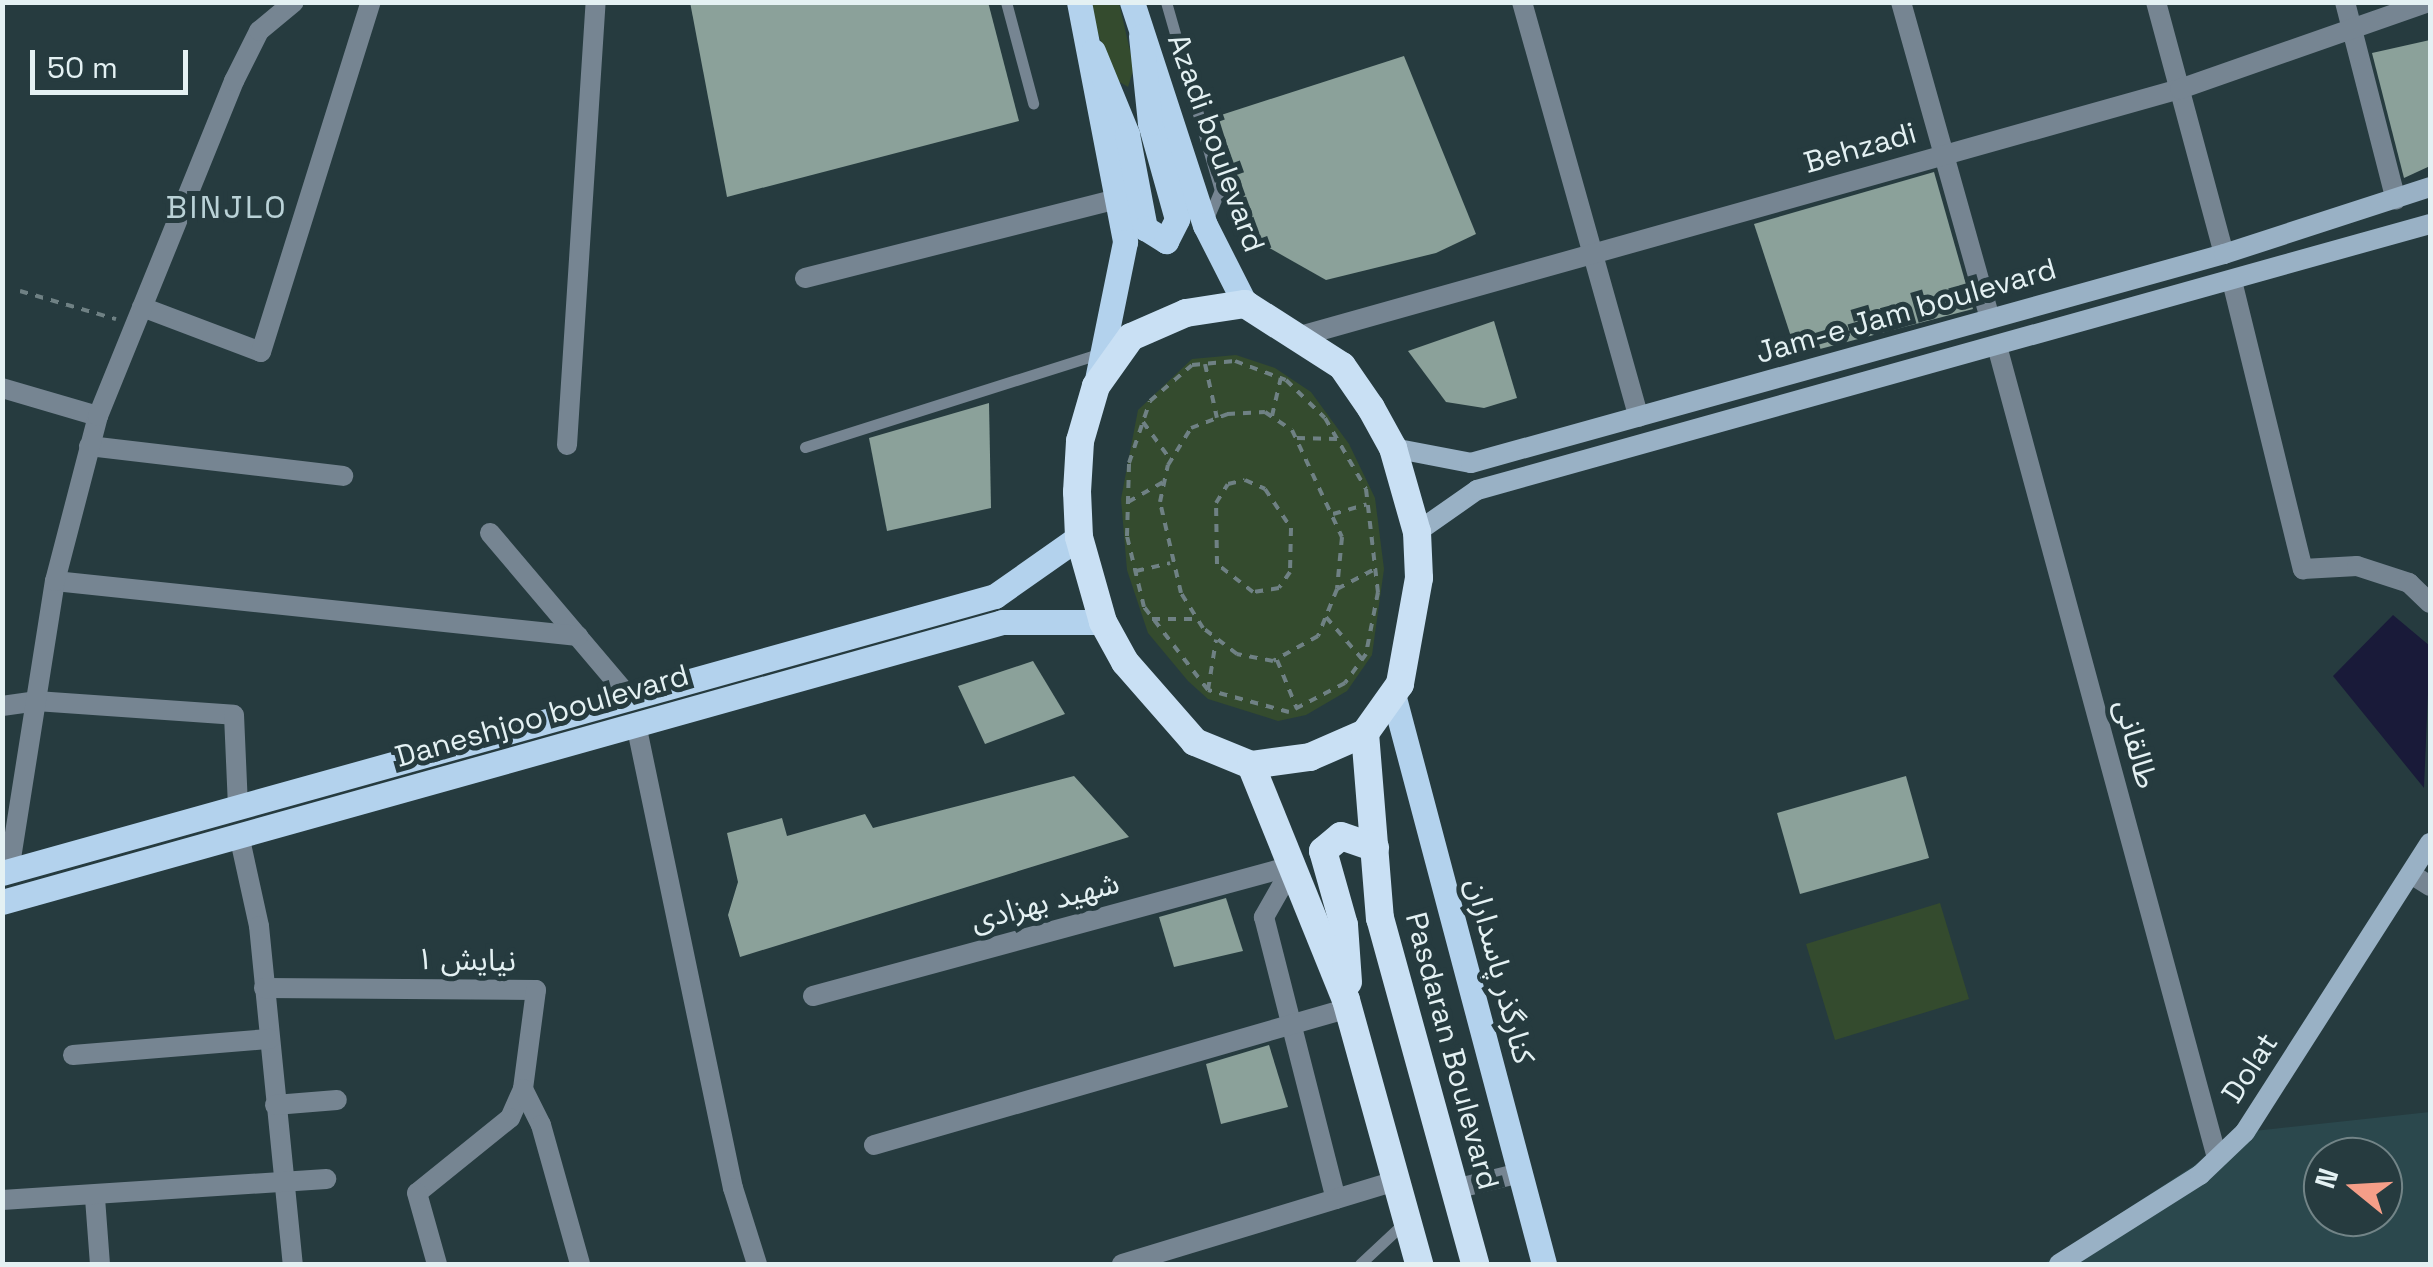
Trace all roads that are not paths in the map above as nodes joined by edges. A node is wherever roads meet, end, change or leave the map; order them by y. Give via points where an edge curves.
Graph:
1 (294, 2) edge
2 (371, 2) edge
3 (596, 2) edge
4 (1006, 2) edge
5 (1079, 2) edge
6 (1132, 2) edge
7 (1166, 2) edge
8 (1522, 2) edge
9 (1900, 2) edge
10 (2156, 2) edge
11 (2344, 2) edge
12 (2429, 2) edge
13 (2352, 30) junction
14 (1141, 36) junction
15 (1093, 51) junction
16 (2180, 88) junction
17 (1033, 103) dead end
18 (1940, 156) junction
19 (2430, 186) edge
20 (1118, 199) junction
21 (2396, 200) junction
22 (2430, 224) edge
23 (1205, 225) junction
24 (2224, 254) junction
25 (1591, 258) junction
26 (805, 278) dead end
27 (2232, 281) junction
28 (1245, 304) junction
29 (138, 316) junction
30 (1990, 318) junction
31 (1304, 335) junction
32 (1997, 346) junction
33 (1102, 353) junction
34 (1096, 386) junction
35 (2, 388) edge
36 (1706, 398) junction
37 (98, 416) junction
38 (1639, 416) junction
39 (1712, 425) junction
40 (568, 444) dead end
41 (89, 446) junction
42 (804, 446) dead end
43 (1393, 448) junction
44 (343, 476) dead end
45 (490, 532) dead end
46 (1416, 532) junction
47 (1079, 537) junction
48 (54, 581) junction
49 (2430, 603) edge
50 (1103, 622) junction
51 (578, 636) junction
52 (1393, 694) junction
53 (630, 698) junction
54 (36, 701) junction
55 (2, 706) edge
56 (636, 724) junction
57 (1365, 733) junction
58 (1251, 766) junction
59 (238, 807) junction
60 (239, 835) junction
61 (2430, 843) edge
62 (1375, 848) junction
63 (1294, 866) junction
64 (6, 872) edge
65 (2411, 874) junction
66 (2430, 886) edge
67 (2, 902) edge
68 (264, 988) junction
69 (813, 996) dead end
70 (1347, 1004) junction
71 (1291, 1025) junction
72 (269, 1039) junction
73 (73, 1054) dead end
74 (523, 1089) junction
75 (337, 1100) dead end
76 (274, 1105) junction
77 (874, 1145) dead end
78 (2217, 1158) junction
79 (1520, 1174) junction
80 (326, 1179) dead end
81 (1396, 1181) junction
82 (282, 1182) junction
83 (1455, 1189) junction
84 (95, 1198) junction
85 (1336, 1199) junction
86 (2, 1200) edge
87 (1406, 1220) junction
88 (100, 1264) edge
89 (293, 1264) edge
90 (436, 1264) edge
91 (580, 1264) edge
92 (757, 1264) edge
93 (1122, 1264) edge
94 (1360, 1264) edge
95 (1419, 1264) edge
96 (1476, 1264) edge
97 (1544, 1264) edge
98 (2058, 1264) edge

1 - 29 street via 259,31 234,81
2 - 29 street via 261,352
3 - 40 street
4 - 17 lane
5 - 15 main road
6 - 14 main road, Azadi boulevard
7 - 23 lane via 1220,190
8 - 25 street
9 - 18 street
10 - 16 street
11 - 13 street
12 - 13 street, Behzadi
13 - 16 street, Behzadi
13 - 21 street
14 - 15 main road via 1150,123 1178,220 1166,241 1145,228 1127,134
14 - 23 main road, Azadi boulevard
15 - 20 main road
16 - 18 street, Behzadi
16 - 24 street
18 - 25 street, Behzadi
18 - 30 street
19 - 21 main road, Jam-e Jam boulevard
20 - 26 street
20 - 33 main road via 1125,242
21 - 24 main road, Jam-e Jam boulevard
22 - 27 main road, Jam-e Jam boulevard
23 - 28 main road, Azadi boulevard
24 - 30 main road, Jam-e Jam boulevard
25 - 31 street, Behzadi via 1340,319
25 - 38 street
27 - 32 main road, Jam-e Jam boulevard
27 - 49 street via 2303,570 2357,566 2409,584
28 - 31 highway
28 - 34 highway via 1186,313 1131,337
29 - 37 street
30 - 36 main road, Jam-e Jam boulevard
31 - 43 highway via 1342,366
32 - 39 main road, Jam-e Jam boulevard
32 - 78 street, طالقانی
33 - 34 main road
33 - 42 lane
34 - 47 highway via 1080,441
35 - 37 street
36 - 38 main road, Jam-e Jam boulevard
36 - 39 main road
37 - 41 street
38 - 43 main road, Jam-e Jam boulevard via 1472,463
39 - 46 main road, Jam-e Jam boulevard via 1477,490
41 - 44 street
41 - 48 street
43 - 46 highway
45 - 51 street
46 - 52 highway via 1416,629
47 - 50 highway
47 - 53 main road, Daneshjoo boulevard via 995,596
48 - 51 street
48 - 54 street
50 - 56 main road, Daneshjoo boulevard via 1002,622
50 - 58 highway via 1154,704 1195,742
51 - 53 street
52 - 57 highway
52 - 79 main road, کنارگذر پاسداران
53 - 59 main road, Daneshjoo boulevard
54 - 55 street
54 - 59 street via 234,714
54 - 64 street
56 - 60 main road, Daneshjoo boulevard
56 - 92 street
57 - 58 highway via 1310,757
57 - 62 highway, Pasdaran Boulevard
58 - 63 highway
59 - 64 main road, Daneshjoo boulevard
60 - 67 main road, Daneshjoo boulevard
60 - 68 street
61 - 65 main road, Dolat
62 - 70 highway via 1342,836 1323,851 1350,960
62 - 83 highway, Pasdaran Boulevard via 1380,918
63 - 69 street, شهید بهزادی
63 - 70 highway
63 - 71 street via 1264,918
65 - 66 street
65 - 78 main road, Dolat via 2245,1132
68 - 72 street
68 - 74 street, نیایش ۱ via 536,990
70 - 71 street
70 - 81 highway
71 - 77 street
71 - 85 street
72 - 73 street
72 - 76 street
74 - 90 street, نیایش ۱ via 510,1118 417,1193
74 - 91 street via 542,1126
75 - 76 street
76 - 82 street
78 - 98 main road, Dolat
79 - 83 street
79 - 97 main road, کنارگذر پاسداران
80 - 82 street
81 - 85 street
81 - 87 highway
82 - 84 street
82 - 89 street
83 - 96 highway, Pasdaran Boulevard
84 - 86 street
84 - 88 street
85 - 93 street
87 - 94 lane
87 - 95 highway

